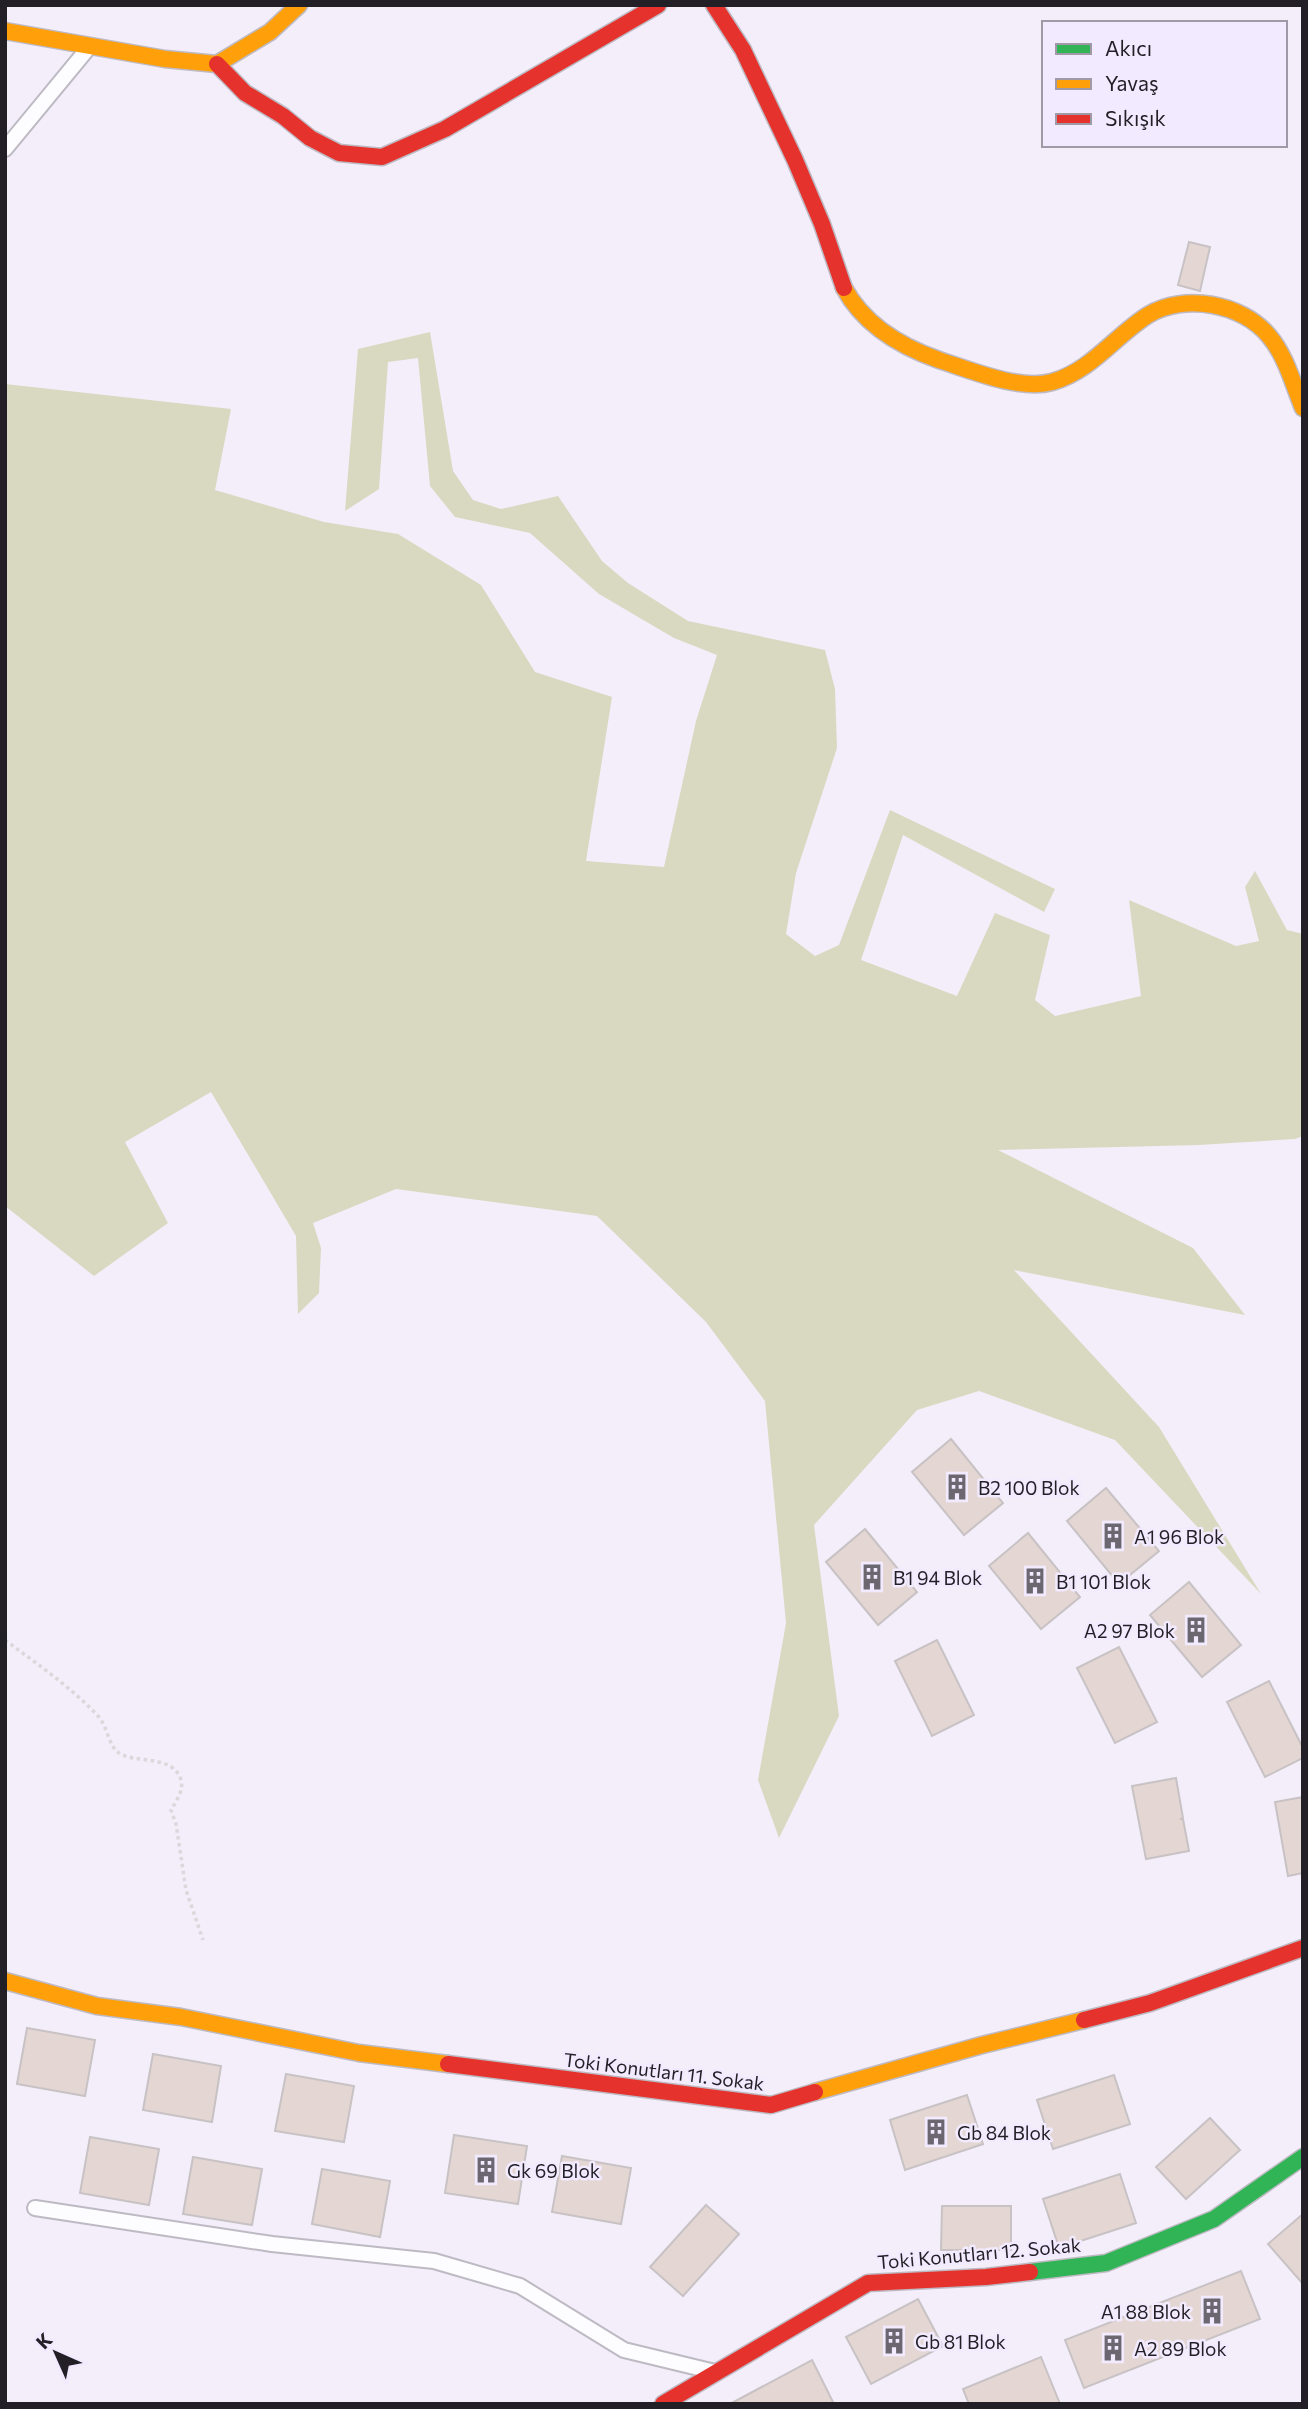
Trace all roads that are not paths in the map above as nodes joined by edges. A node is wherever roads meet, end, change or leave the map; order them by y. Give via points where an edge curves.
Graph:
1 (299, 5) edge
2 (658, 5) edge
3 (714, 5) edge
4 (5, 31) edge
5 (90, 46) junction
6 (217, 64) junction
7 (5, 149) edge
8 (1303, 408) edge
9 (1303, 1948) edge
10 (5, 1981) edge
11 (1303, 2157) edge
12 (35, 2208) dead end
13 (715, 2372) junction
14 (663, 2404) edge

1 - 6 street via 270,32
2 - 6 street via 445,129 382,157 340,153 310,138 245,93
3 - 8 street via 736,35 806,184 839,278 853,303 888,336 955,365 1027,383 1051,383 1075,372 1150,313 1200,303 1252,318 1270,337
4 - 5 street
5 - 6 street
5 - 7 street
9 - 10 street, Toki Konutları 11. Sokak via 1150,2003 771,2105 359,2053 181,2017 97,2006
11 - 13 street, Toki Konutları 12. Sokak via 1214,2219 1106,2263 986,2277 868,2283
12 - 13 street via 272,2244 434,2260 520,2286 624,2350
13 - 14 street, Toki Konutları 12. Sokak

